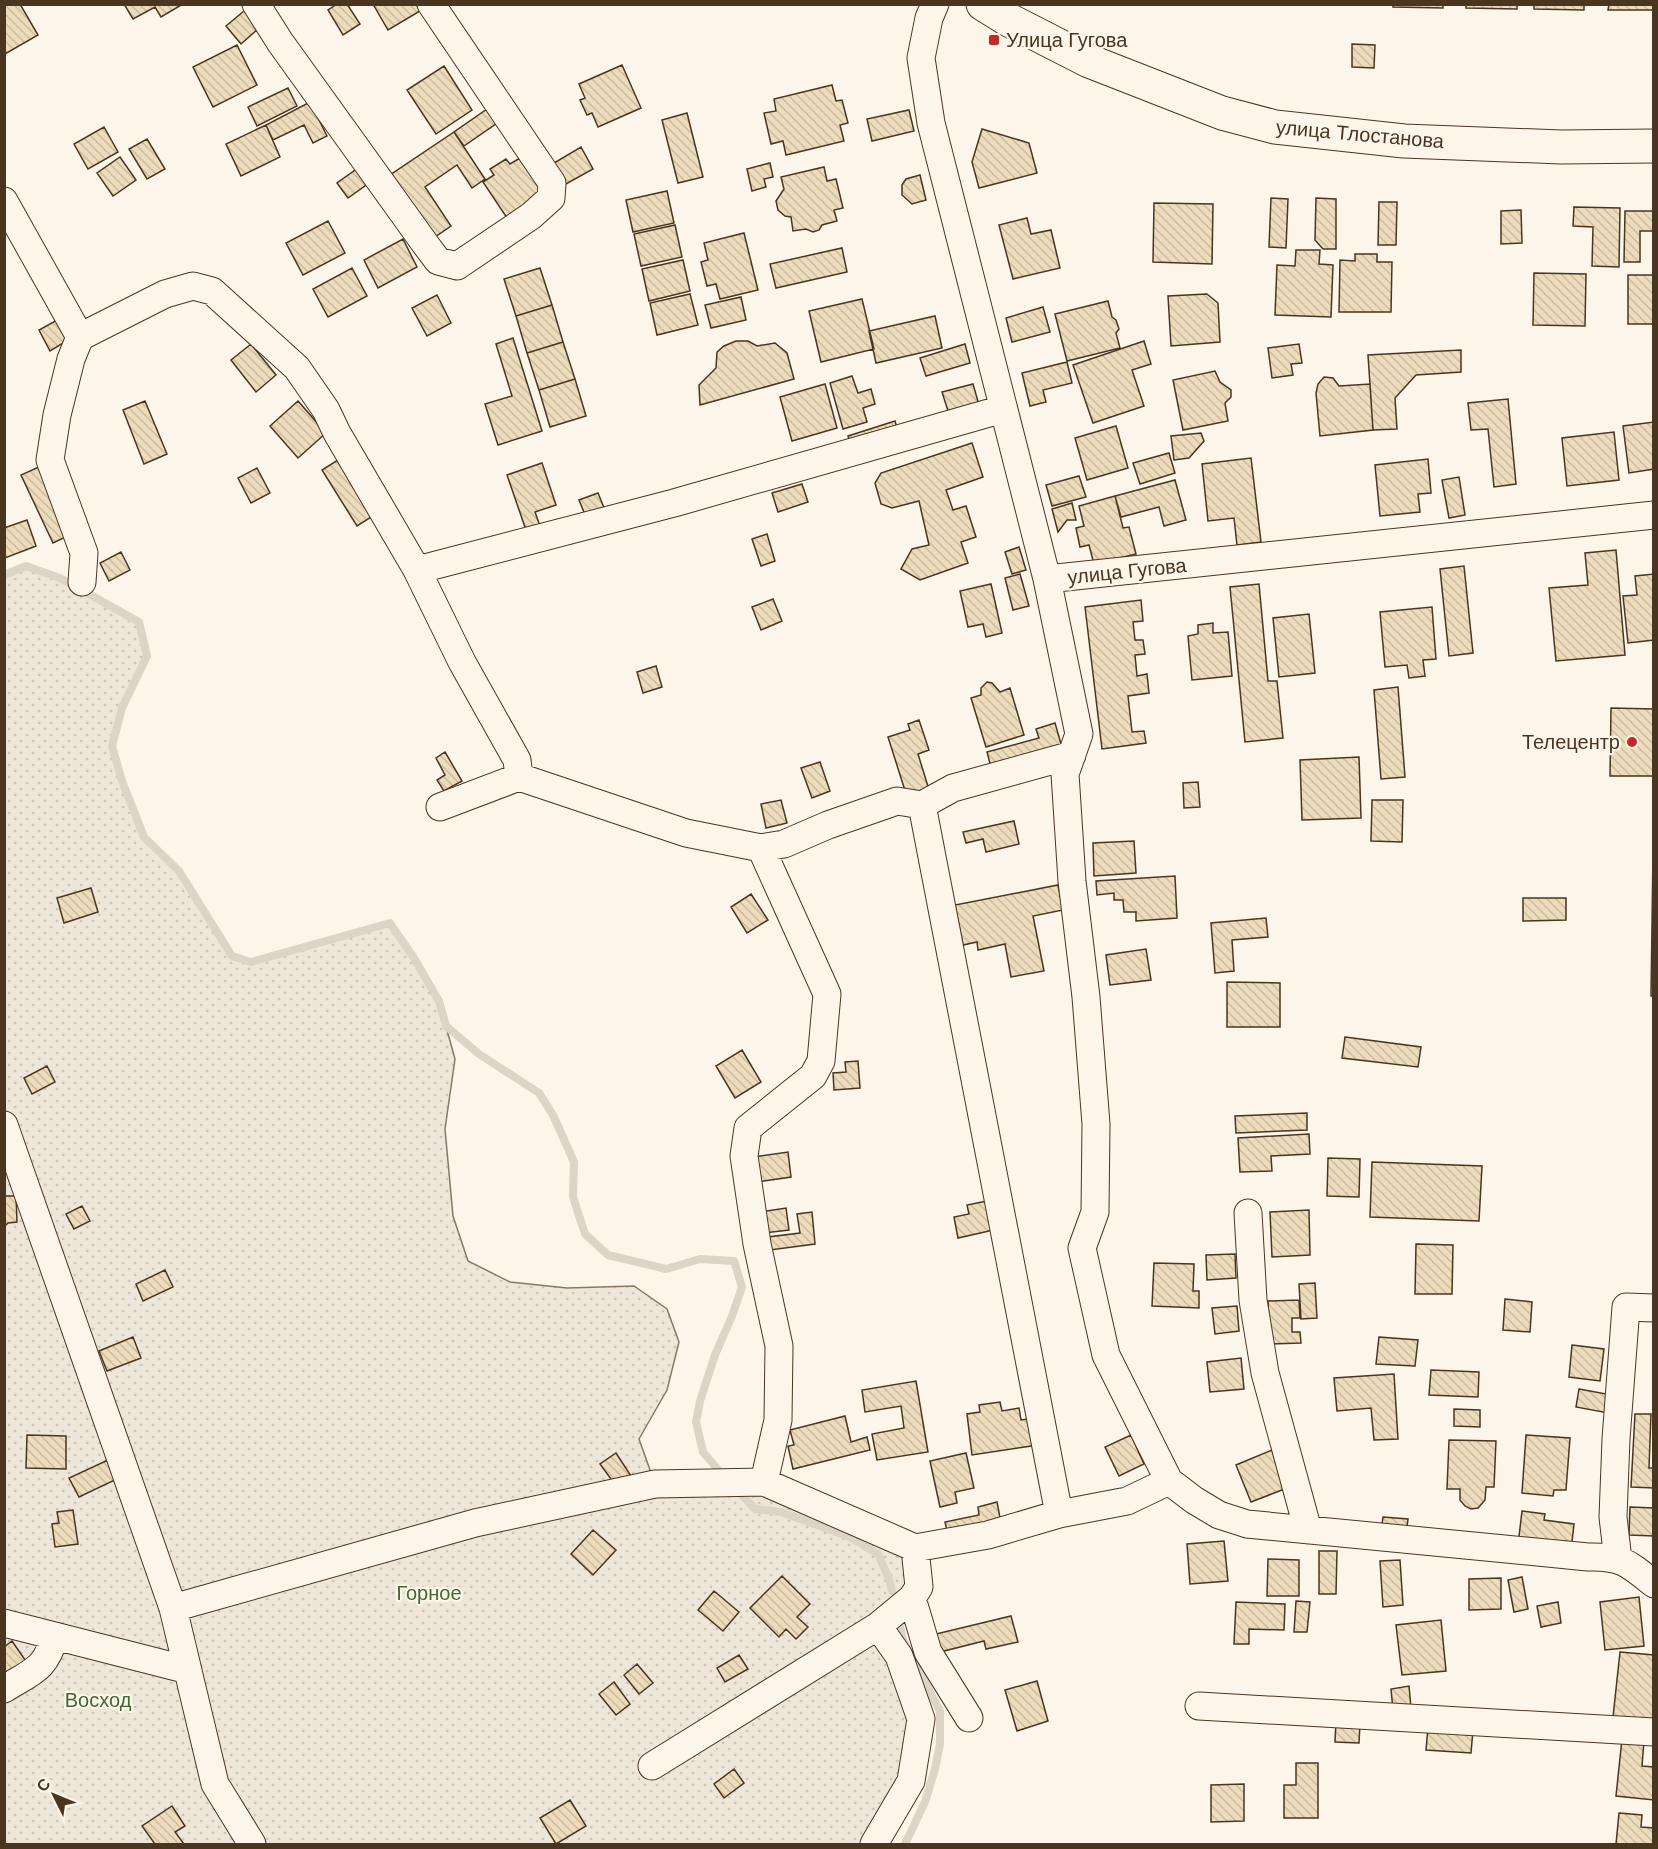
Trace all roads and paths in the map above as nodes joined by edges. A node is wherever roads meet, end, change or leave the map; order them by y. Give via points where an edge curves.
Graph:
1 (256, 4) edge
2 (431, 4) edge
3 (934, 4) edge
4 (983, 4) edge
5 (1653, 147) edge
6 (4, 201) edge
7 (80, 337) junction
8 (1004, 410) junction
9 (1653, 515) edge
10 (417, 570) junction
11 (1047, 579) junction
12 (82, 582) dead end
13 (1072, 755) junction
14 (519, 777) junction
15 (922, 805) junction
16 (440, 807) dead end
17 (761, 848) junction
18 (4, 1125) edge
19 (1248, 1214) dead end
20 (1653, 1308) edge
21 (1169, 1481) junction
22 (764, 1482) junction
23 (1059, 1514) junction
24 (1308, 1530) junction
25 (915, 1548) junction
26 (1618, 1560) junction
27 (1653, 1584) edge
28 (912, 1598) junction
29 (173, 1608) junction
30 (4, 1623) edge
31 (878, 1626) junction
32 (55, 1636) junction
33 (188, 1670) junction
34 (4, 1689) edge
35 (1199, 1706) dead end
36 (969, 1718) dead end
37 (1653, 1732) edge
38 (652, 1766) dead end
39 (252, 1845) edge
40 (874, 1845) edge

1 - 2 street via 438,261 457,266 531,216 551,198 552,183
3 - 8 street, улица Гугова via 921,58 931,123
4 - 5 main road, улица Тлостанова via 1089,61 1222,113 1275,127 1404,141
6 - 7 street
7 - 10 street via 165,294 193,286 212,291 297,368 326,410
7 - 12 street via 71,359 50,459 84,553
8 - 10 street
8 - 11 street, улица Гугова
9 - 11 street, улица Гугова
10 - 14 street via 462,662 517,760
11 - 13 street via 1079,734
13 - 15 street via 952,788
13 - 21 street via 1065,774 1096,1124 1095,1212 1082,1248 1106,1354
14 - 16 street
14 - 17 street via 686,833
15 - 17 street via 897,801 784,844
15 - 23 street
17 - 22 street via 827,994 821,1060 813,1076 748,1128 744,1156 757,1244 779,1346 778,1420
18 - 29 street
19 - 24 street via 1253,1300 1264,1373
20 - 26 street via 1626,1307 1613,1517
21 - 23 street via 1127,1501
21 - 24 street via 1220,1515 1247,1524
22 - 25 street
22 - 29 street via 644,1486 475,1523
23 - 25 street via 988,1535
24 - 26 street
25 - 28 street via 919,1587
26 - 27 street
28 - 31 street
28 - 36 street via 928,1652
29 - 33 street
30 - 32 street
31 - 38 street
31 - 40 street via 899,1656 921,1719 911,1781
32 - 33 street
32 - 34 street via 41,1666
33 - 39 street via 215,1784
35 - 37 street

